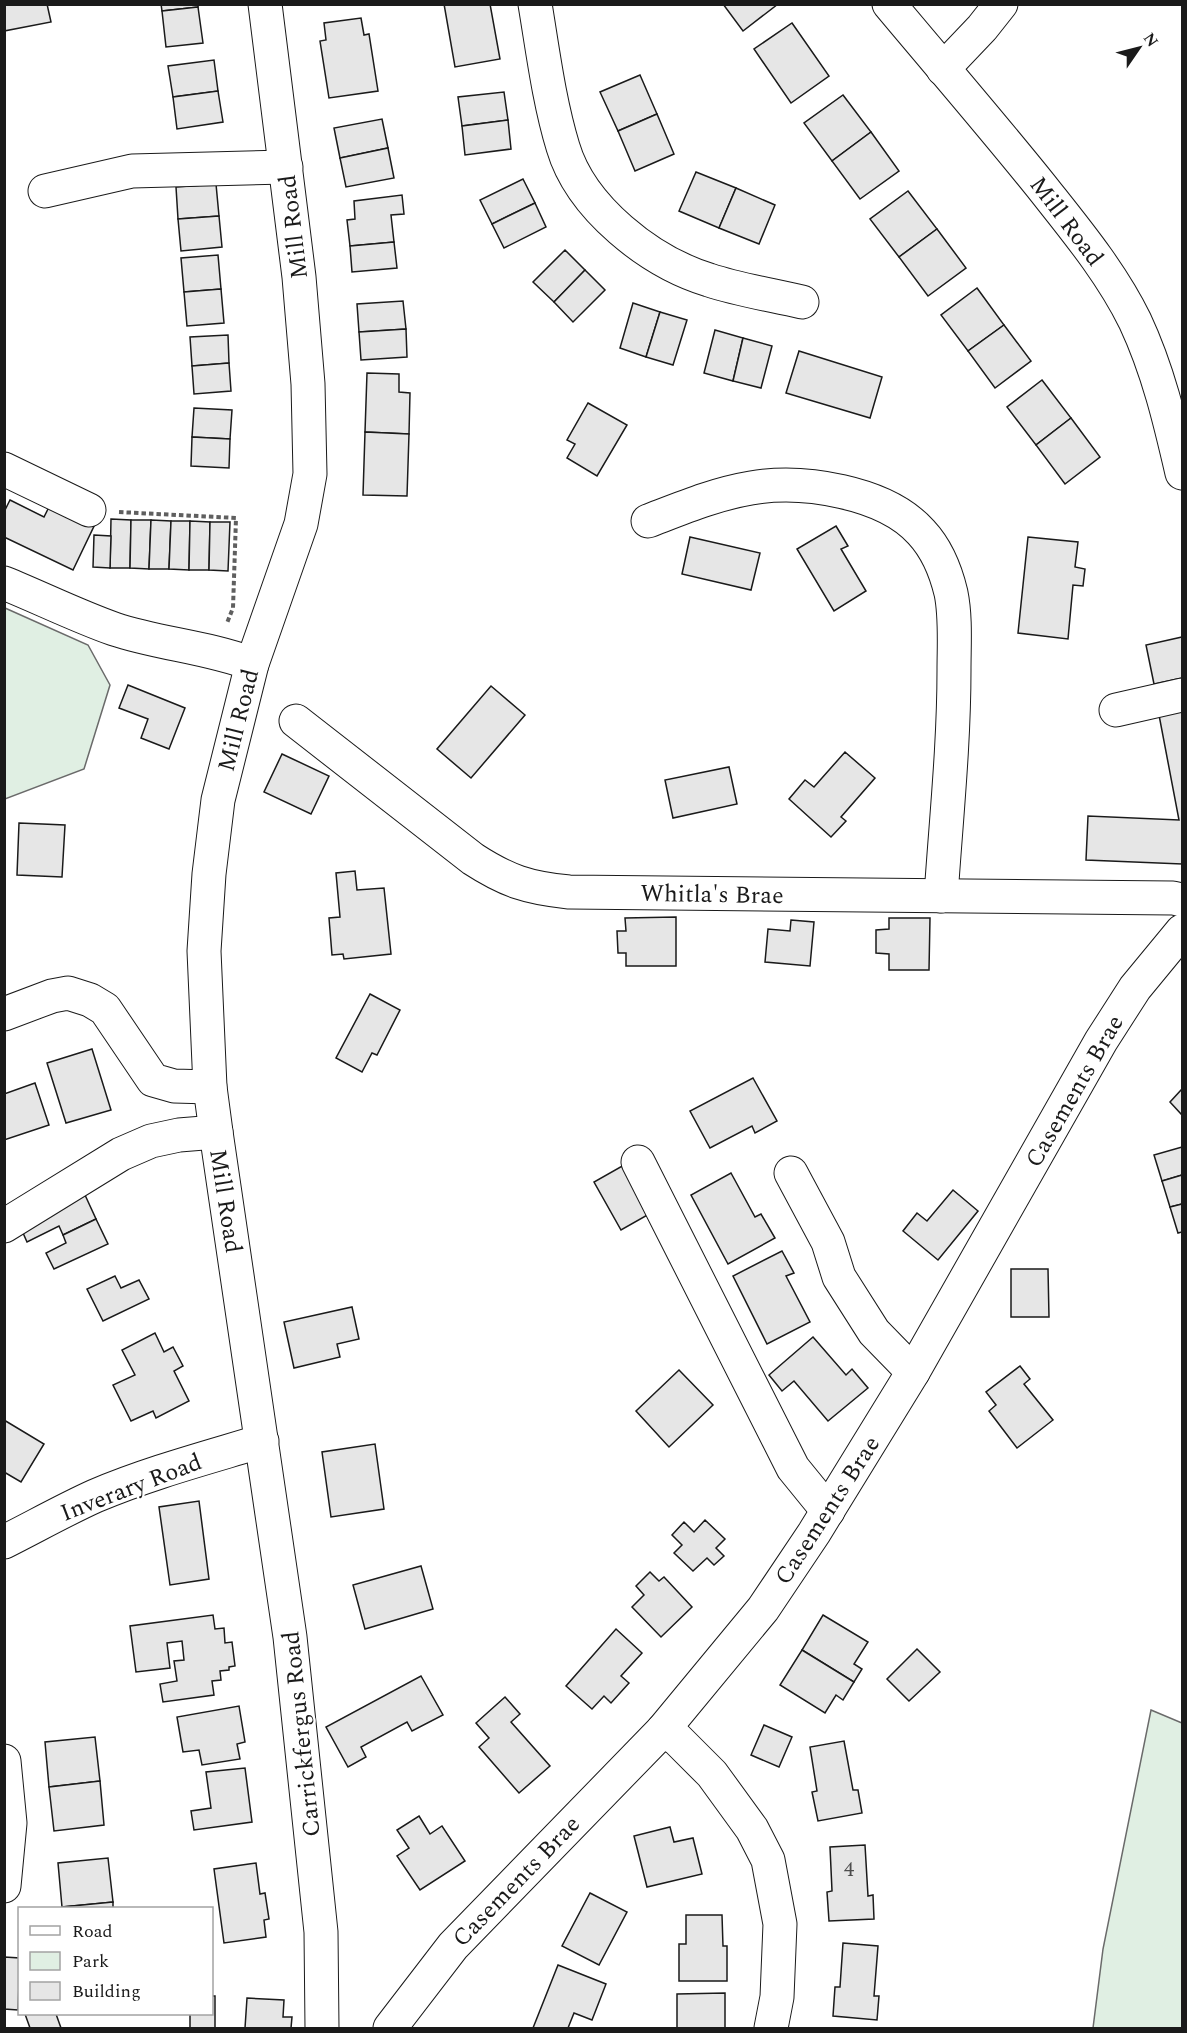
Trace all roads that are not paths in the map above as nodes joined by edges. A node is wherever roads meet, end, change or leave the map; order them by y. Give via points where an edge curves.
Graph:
1 (265, 4) edge
2 (535, 4) edge
3 (889, 4) edge
4 (1001, 4) edge
5 (943, 69) junction
6 (286, 167) junction
7 (45, 191) dead end
8 (802, 302) dead end
9 (4, 470) edge
10 (1182, 473) edge
11 (88, 510) road end
12 (648, 521) dead end
13 (4, 583) edge
14 (252, 664) junction
15 (1182, 694) edge
16 (1116, 710) dead end
17 (296, 721) dead end
18 (941, 896) junction
19 (1182, 900) edge
20 (1182, 931) edge
21 (4, 1014) edge
22 (210, 1087) junction
23 (216, 1132) junction
24 (638, 1162) dead end
25 (791, 1173) dead end
26 (4, 1226) edge
27 (913, 1372) junction
28 (262, 1441) junction
29 (828, 1511) junction
30 (4, 1542) edge
31 (663, 1730) junction
32 (4, 1761) edge
33 (4, 1886) edge
34 (322, 2028) edge
35 (390, 2028) edge
36 (771, 2028) edge

1 - 6 street, Mill Road
2 - 8 street via 563,149 598,208 635,241 685,271
3 - 5 street, Mill Road
4 - 5 street
5 - 10 street, Mill Road via 1077,231 1115,286 1160,384
6 - 7 street via 132,171
6 - 14 street, Mill Road via 308,384 310,474 301,524
9 - 11 street
12 - 18 street via 712,496 786,485 860,496 894,510 921,532 939,559 951,593 954,639
13 - 14 street via 114,629
14 - 22 street, Mill Road via 218,800 209,874 204,951
15 - 16 street
17 - 18 street, Whitla's Brae via 473,859 520,884 569,892
18 - 19 street, Whitla's Brae
20 - 27 street, Casements Brae via 1135,988 1101,1041
21 - 22 street via 68,993 90,1000 105,1009 153,1080 174,1086
22 - 23 street, Mill Road
23 - 26 street via 151,1141 120,1155
23 - 28 street, Mill Road
24 - 29 street via 794,1468
25 - 27 street via 828,1242 838,1277 874,1332
27 - 29 street, Casements Brae
28 - 30 street, Inverary Road via 108,1491
28 - 34 street, Carrickfergus Road via 310,1816 321,1932
29 - 31 street, Casements Brae via 763,1609
31 - 35 street, Casements Brae via 453,1946
31 - 36 street via 678,1739 712,1774 752,1829 768,1860 780,1924 777,1997
32 - 33 street via 10,1823

